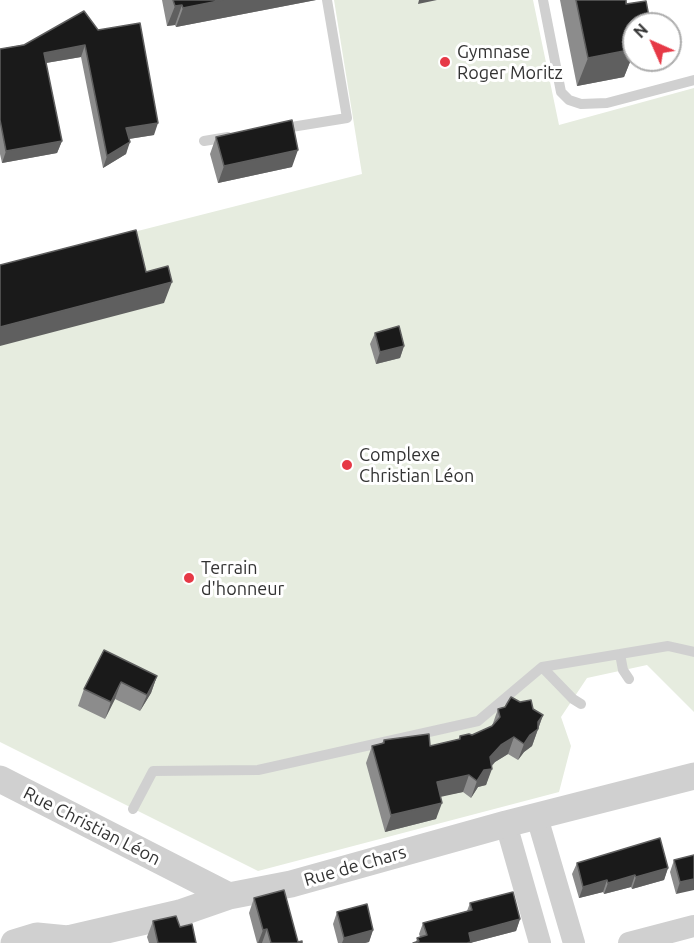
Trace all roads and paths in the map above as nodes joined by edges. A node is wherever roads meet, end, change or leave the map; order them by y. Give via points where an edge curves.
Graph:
1 (327, 0) edge
2 (543, 0) edge
3 (694, 80) edge
4 (270, 131) edge
5 (237, 136) edge
6 (204, 141) dead end
7 (694, 652) edge
8 (620, 654) junction
9 (543, 667) junction
10 (629, 680) dead end
11 (581, 704) dead end
12 (694, 776) edge
13 (0, 779) edge
14 (133, 809) dead end
15 (537, 817) junction
16 (506, 824) junction
17 (185, 874) junction
18 (229, 896) junction
19 (180, 914) junction
20 (694, 926) edge
21 (656, 939) edge
22 (14, 943) edge
23 (540, 943) edge
24 (574, 943) edge
25 (630, 943) edge

1 - 4 lane via 347,118
2 - 3 lane via 561,92 568,100 607,103
5 - 6 lane
7 - 8 lane via 668,646
8 - 9 lane
8 - 10 lane
9 - 11 lane
9 - 14 lane via 478,721 258,770 153,771
12 - 15 street, Rue de Chars
13 - 17 street, Rue Christian Léon
15 - 16 street, Rue de Chars
15 - 24 street
16 - 18 street, Rue de Chars via 291,884
16 - 23 street
17 - 18 street, Rue Christian Léon
17 - 19 street via 188,890
18 - 19 street, Rue de Chars
19 - 22 street, Rue de Chars via 68,939 37,936
20 - 21 street
21 - 25 street

